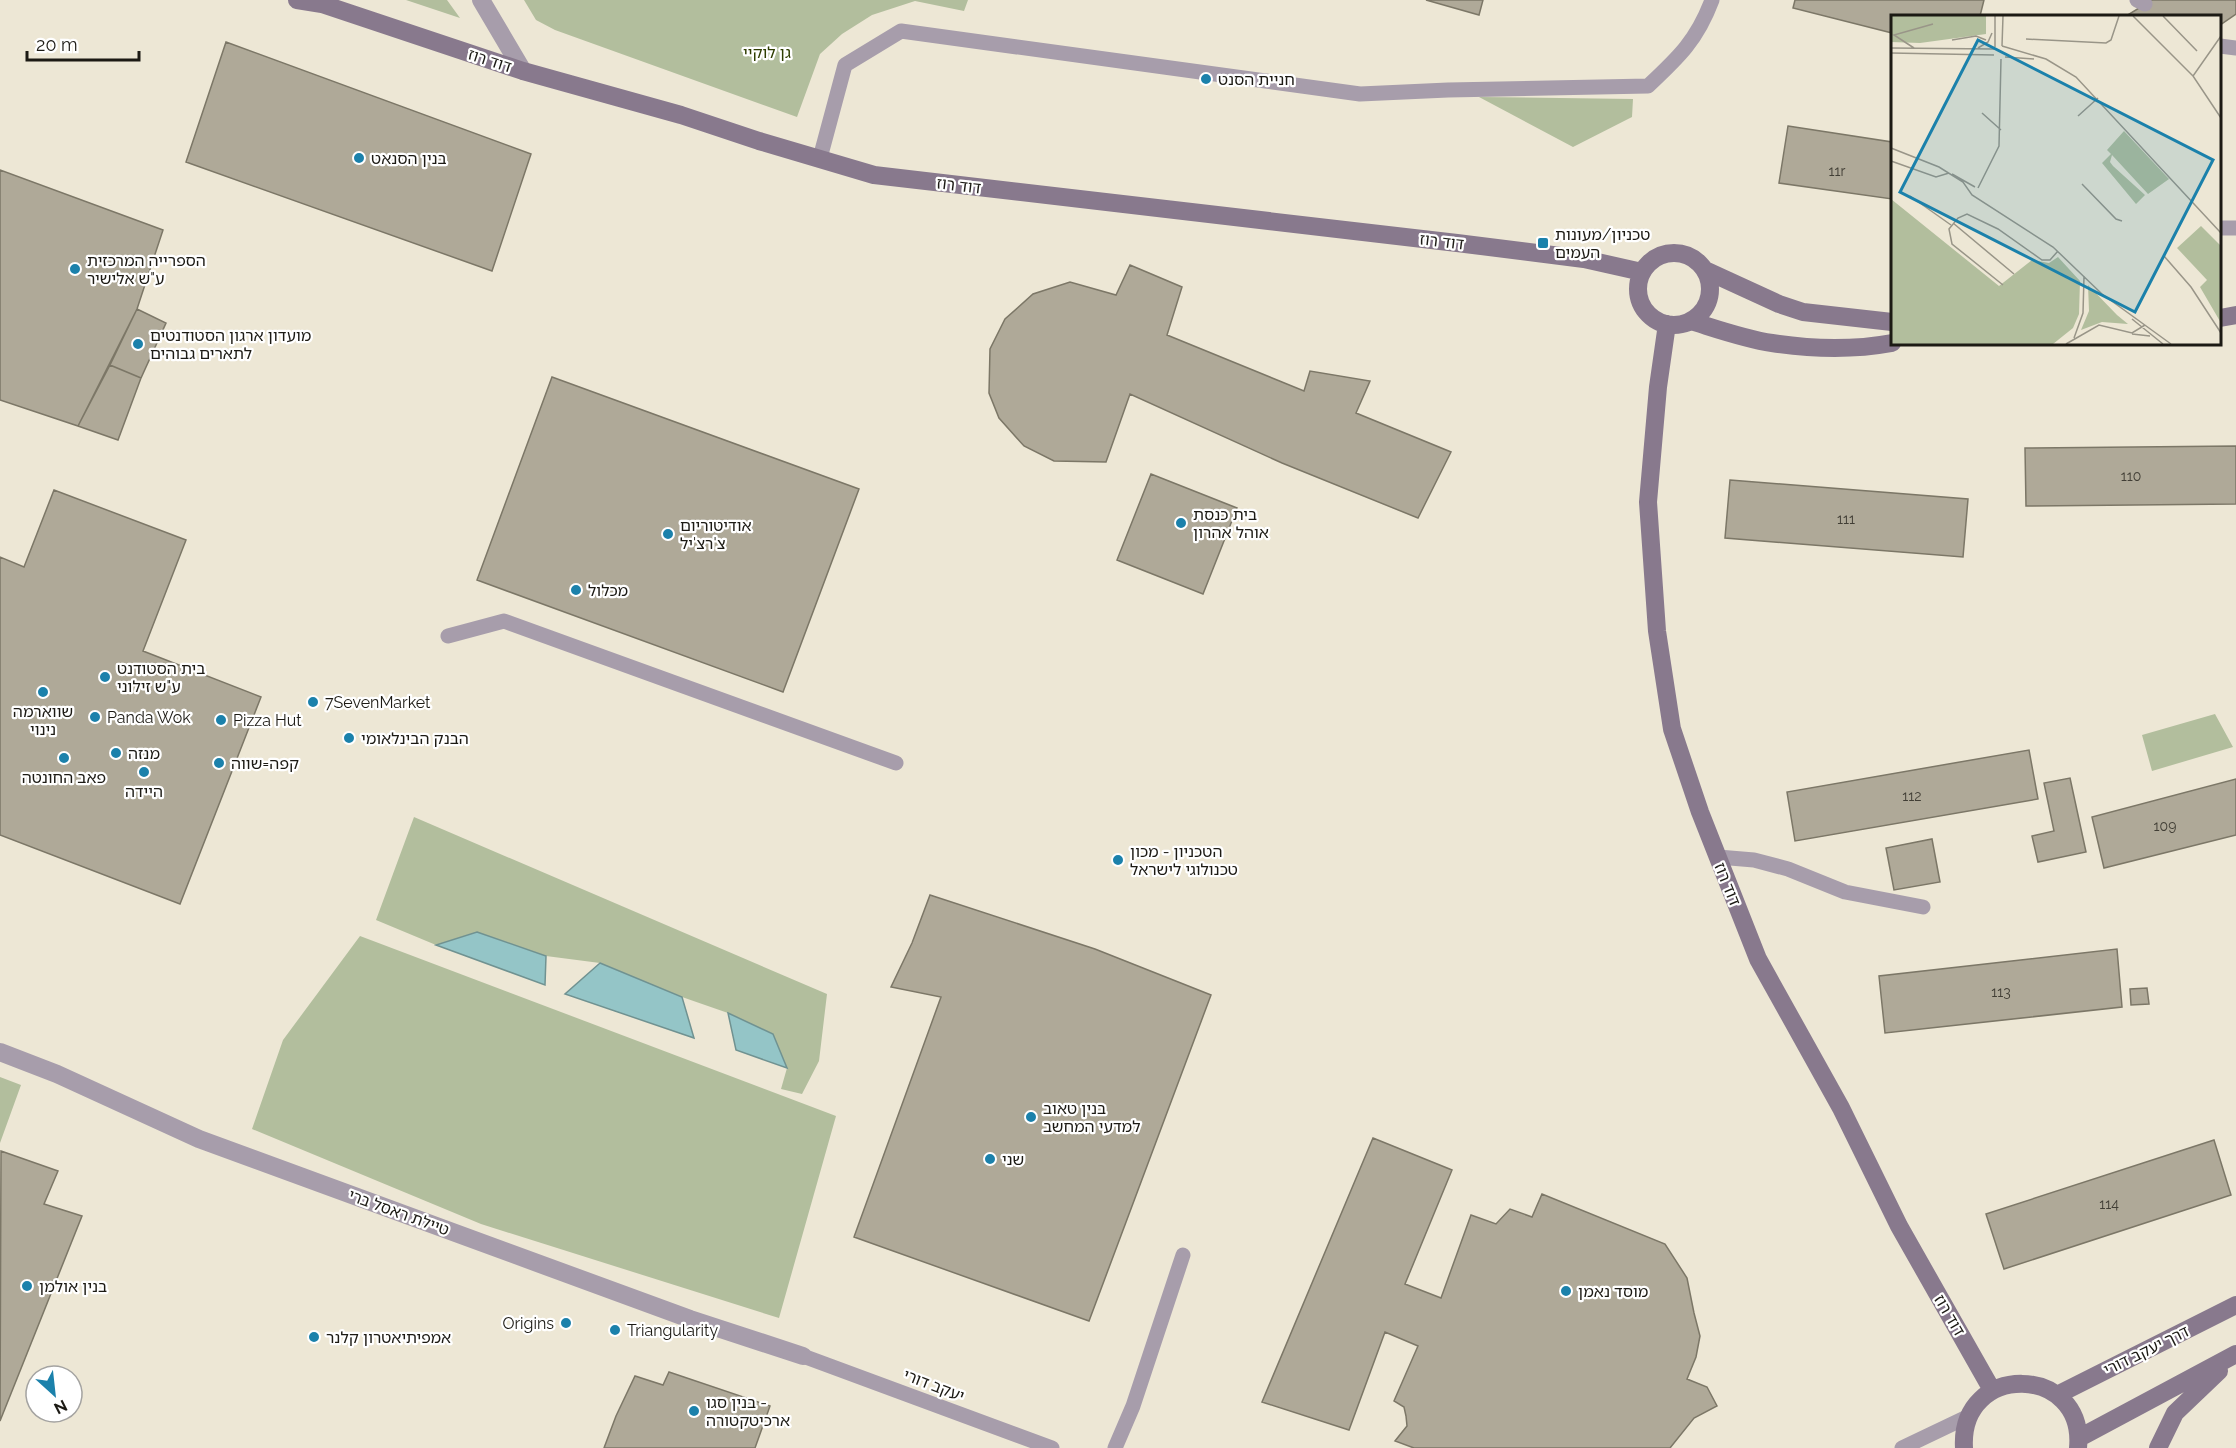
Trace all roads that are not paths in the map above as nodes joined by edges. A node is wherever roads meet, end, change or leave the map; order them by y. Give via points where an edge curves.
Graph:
1 (297, 0) edge
2 (481, 0) edge
3 (1712, 0) edge
4 (2221, 46) edge
5 (2236, 48) edge
6 (523, 71) junction
7 (820, 158) junction
8 (1707, 271) junction
9 (1642, 272) junction
10 (2236, 315) edge
11 (2221, 318) edge
12 (1691, 321) junction
13 (1891, 322) edge
14 (1667, 324) junction
15 (1891, 343) edge
16 (448, 636) dead end
17 (896, 763) dead end
18 (1718, 857) junction
19 (1923, 907) dead end
20 (0, 1052) edge
21 (1183, 1255) dead end
22 (2236, 1305) edge
23 (2236, 1354) edge
24 (803, 1356) joint
25 (1992, 1390) junction
26 (2057, 1395) junction
27 (1967, 1418) junction
28 (2078, 1443) edge
29 (1052, 1448) edge
30 (1115, 1448) edge
31 (1902, 1448) edge
32 (1964, 1448) edge
33 (2158, 1448) edge

1 - 6 street, דוד רוז via 322,4
2 - 6 street
3 - 7 lane via 1704,23 1679,57 1648,86 1360,94 901,31 845,65
4 - 5 lane
6 - 7 street, דוד רוז
7 - 9 street, דוד רוז via 874,175 1573,258
8 - 9 street via 1700,262 1680,252 1658,256
8 - 12 street via 1711,293 1700,314
8 - 13 street via 1803,312
9 - 14 street via 1638,294 1641,304 1656,321
10 - 11 street
12 - 14 street
12 - 15 street via 1771,343 1826,347
14 - 18 street, דוד רוז via 1648,502 1657,631 1672,729
16 - 17 lane via 504,621
18 - 19 lane via 1754,860 1845,892
18 - 25 street, דוד רוז via 1758,959 1899,1226
20 - 24 street, טיילת ראסל ברי via 199,1139 690,1319
21 - 30 lane
22 - 26 street, דרך יעקב דורי
23 - 28 street
23 - 33 street via 2175,1413
24 - 29 lane, יעקב דורי
25 - 26 street via 2025,1383
25 - 27 street
26 - 28 street via 2076,1421
27 - 31 lane
27 - 32 street

